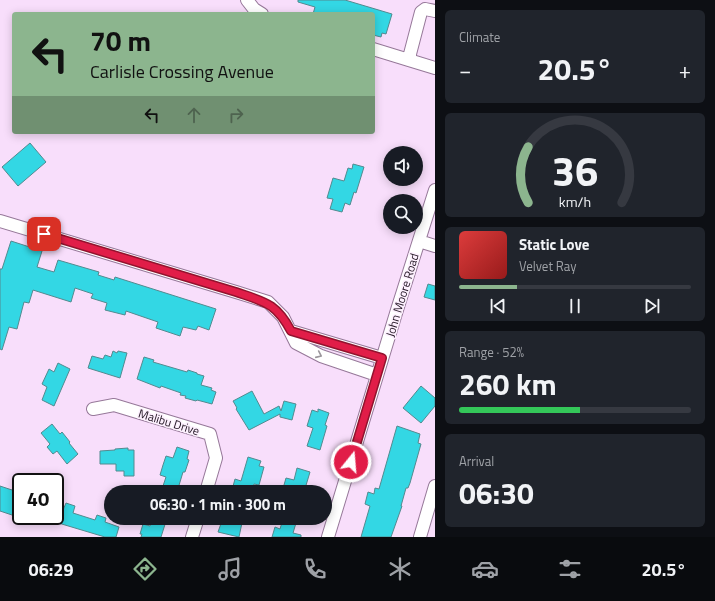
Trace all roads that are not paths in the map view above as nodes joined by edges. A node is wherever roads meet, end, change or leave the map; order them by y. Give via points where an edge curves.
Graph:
1 (247, 0) edge
2 (435, 11) edge
3 (259, 12) edge
4 (375, 49) edge
5 (412, 61) junction
6 (435, 68) edge
7 (435, 190) edge
8 (0, 221) edge
9 (419, 241) junction
10 (435, 246) edge
11 (291, 331) junction
12 (382, 358) junction
13 (377, 374) junction
14 (93, 409) dead end
15 (208, 485) edge
16 (435, 486) edge
17 (196, 525) edge
18 (192, 537) edge
19 (328, 537) edge
20 (420, 537) edge

1 - 3 street
2 - 5 street via 421,12 410,54
4 - 5 street
5 - 6 street
7 - 9 street, John Moore Road
8 - 11 street via 268,302 283,317
9 - 10 street
9 - 12 street, John Moore Road
11 - 12 street
11 -> 13 street via 296,343 321,356
12 - 13 street, John Moore Road
13 - 19 street, John Moore Road
14 - 15 street, Malibu Drive via 114,405 210,434 216,458
16 - 20 street
17 - 18 street

